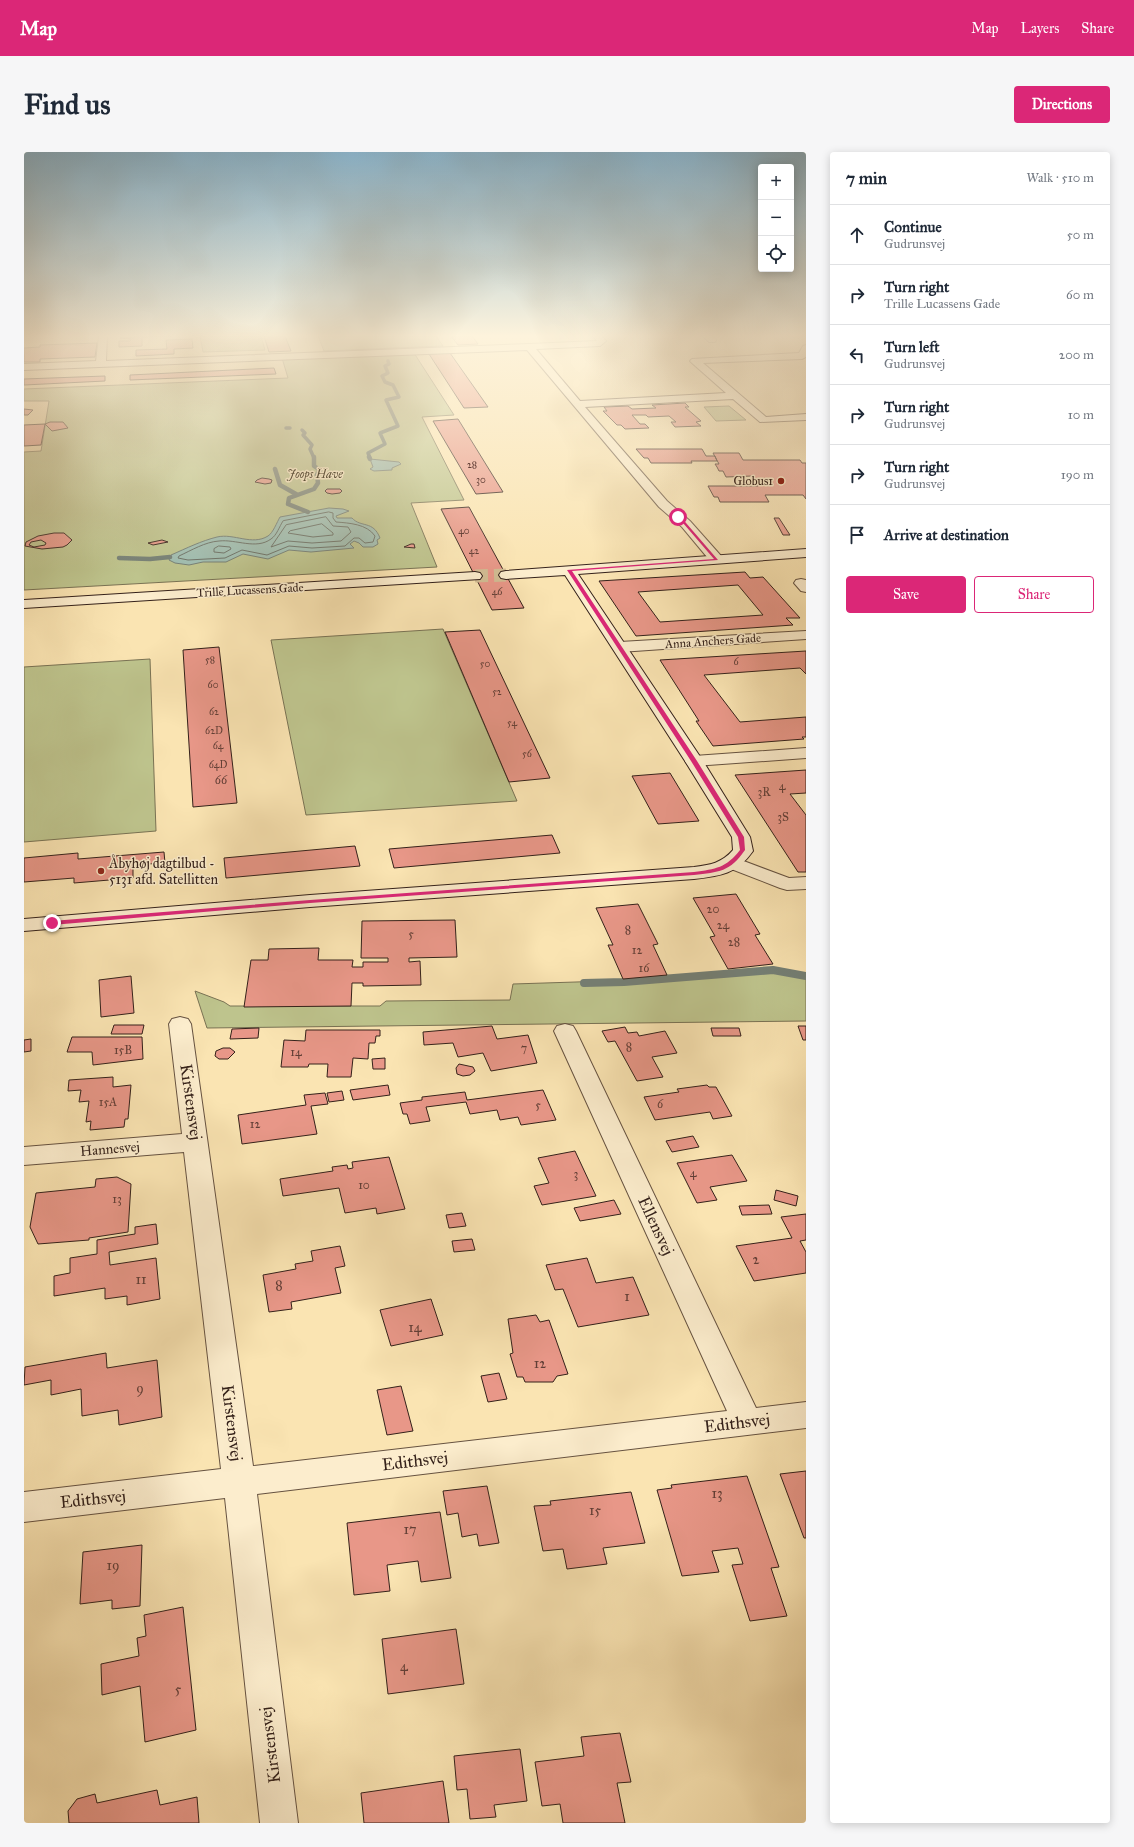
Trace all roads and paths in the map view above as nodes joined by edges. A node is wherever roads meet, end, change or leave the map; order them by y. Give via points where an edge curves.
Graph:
1 (586, 414) edge
2 (757, 414) edge
3 (806, 418) edge
4 (806, 553) edge
5 (717, 560) junction
6 (569, 570) junction
7 (506, 575) tunnel mouth
8 (475, 576) tunnel mouth
9 (24, 604) edge
10 (806, 635) edge
11 (620, 647) junction
12 (806, 753) edge
13 (694, 761) junction
14 (733, 863) junction
15 (806, 883) edge
16 (24, 926) edge
17 (180, 1024) dead end
18 (565, 1031) dead end
19 (196, 1142) junction
20 (24, 1156) edge
21 (806, 1415) edge
22 (747, 1421) junction
23 (240, 1482) junction
24 (24, 1507) edge
25 (279, 1823) edge

1 - 5 street via 663,504 686,524
2 - 3 street via 764,420
4 - 5 street
5 - 6 street
6 - 7 street
6 - 11 street
8 - 9 street, Trille Lucassens Gade
10 - 11 street, Anna Anchers Gade
11 - 13 street
12 - 13 street
13 - 14 street via 741,837 743,850
14 - 15 street via 788,884
14 - 16 street via 717,870 694,874 310,901
17 - 19 street, Kirstensvej
18 - 22 street, Ellensvej
19 - 20 street, Hannesvej
19 - 23 street, Kirstensvej
21 - 22 street, Edithsvej
22 - 23 street, Edithsvej
23 - 24 street, Edithsvej
23 - 25 street, Kirstensvej

